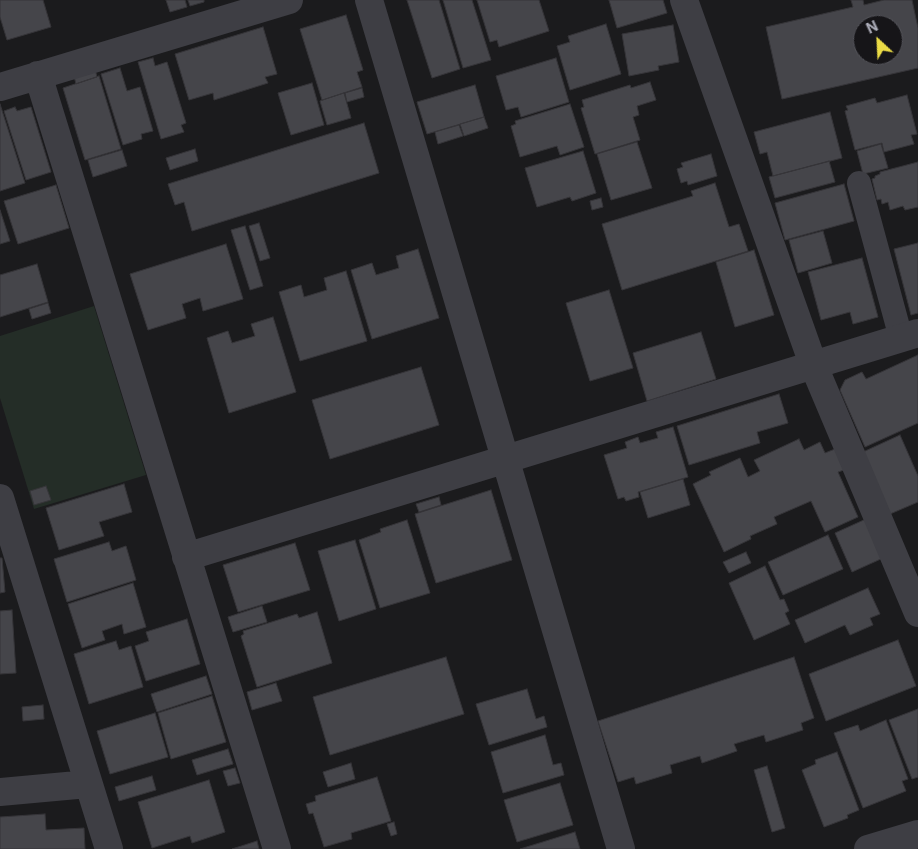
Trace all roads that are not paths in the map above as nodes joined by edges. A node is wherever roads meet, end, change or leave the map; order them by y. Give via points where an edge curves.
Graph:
1 (289, 0) edge
2 (370, 0) edge
3 (684, 0) edge
4 (38, 75) junction
5 (0, 87) edge
6 (859, 183) dead end
7 (909, 335) edge
8 (813, 364) junction
9 (505, 461) junction
10 (0, 498) edge
11 (186, 557) junction
12 (918, 613) edge
13 (88, 784) junction
14 (0, 792) edge
15 (918, 834) edge
16 (109, 849) edge
17 (276, 849) edge
18 (621, 849) edge
19 (868, 849) edge

1 - 4 street
2 - 9 street
3 - 8 street
4 - 5 street
4 - 11 street
6 - 7 lane
7 - 8 street
8 - 9 street
8 - 12 street
9 - 11 street
9 - 18 street
10 - 13 street
11 - 17 street
13 - 14 street
13 - 16 street
15 - 19 street

